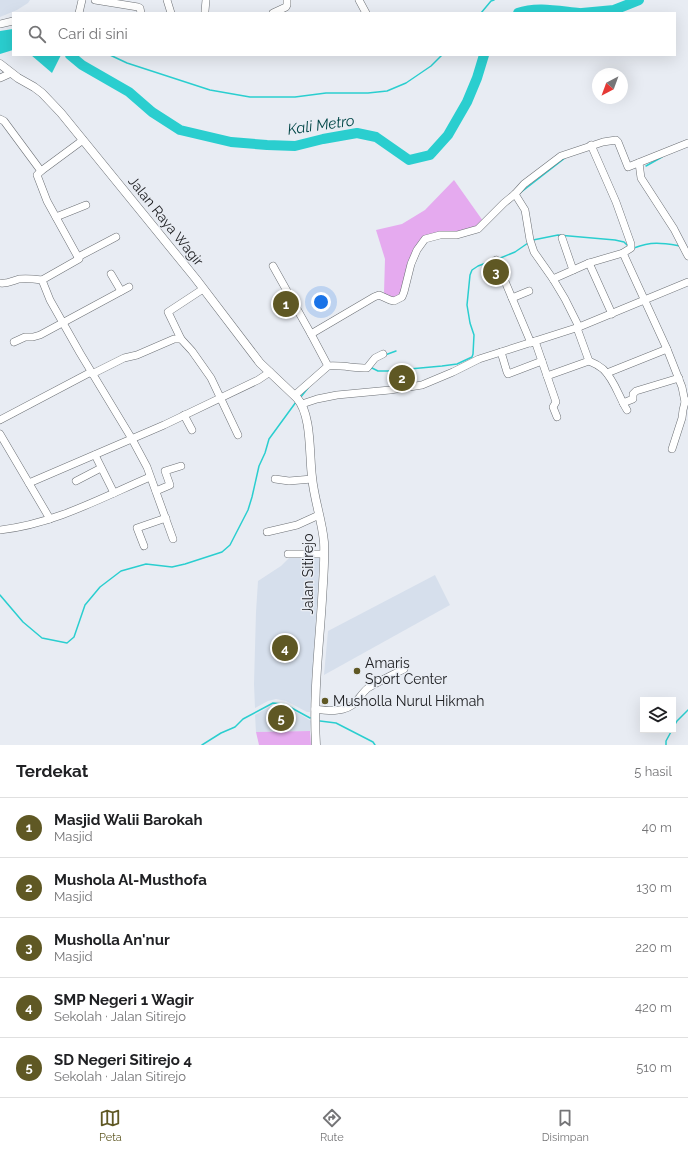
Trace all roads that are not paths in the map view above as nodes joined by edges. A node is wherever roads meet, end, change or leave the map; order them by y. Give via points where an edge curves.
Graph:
1 (82, 0) edge
2 (95, 0) edge
3 (167, 0) edge
4 (206, 0) edge
5 (287, 0) edge
6 (359, 0) edge
7 (128, 9) edge
8 (205, 11) dead end
9 (79, 12) edge
10 (142, 12) edge
11 (172, 12) edge
12 (274, 12) edge
13 (365, 12) edge
14 (12, 21) edge
15 (0, 24) edge
16 (0, 64) edge
17 (11, 73) junction
18 (0, 78) edge
19 (0, 119) edge
20 (84, 140) junction
21 (688, 143) edge
22 (590, 145) junction
23 (639, 163) junction
24 (40, 171) junction
25 (515, 194) junction
26 (86, 205) dead end
27 (56, 217) junction
28 (116, 237) dead end
29 (562, 238) dead end
30 (623, 253) junction
31 (688, 256) edge
32 (78, 257) junction
33 (496, 260) dead end
34 (589, 263) junction
35 (272, 266) dead end
36 (573, 270) junction
37 (111, 274) dead end
38 (553, 279) junction
39 (42, 280) junction
40 (688, 282) edge
41 (0, 283) edge
42 (129, 287) dead end
43 (203, 289) junction
44 (121, 291) junction
45 (529, 291) dead end
46 (512, 298) junction
47 (645, 300) junction
48 (612, 314) junction
49 (62, 322) junction
50 (578, 327) junction
51 (311, 334) junction
52 (181, 339) junction
53 (14, 342) dead end
54 (533, 342) junction
55 (667, 349) junction
56 (501, 352) junction
57 (383, 354) dead end
58 (542, 361) junction
59 (589, 361) junction
60 (328, 366) junction
61 (270, 372) junction
62 (91, 373) junction
63 (607, 373) junction
64 (547, 376) junction
65 (679, 378) junction
66 (220, 398) junction
67 (299, 400) junction
68 (686, 401) edge
69 (623, 403) junction
70 (627, 410) dead end
71 (184, 415) junction
72 (557, 417) dead end
73 (0, 420) edge
74 (192, 430) dead end
75 (0, 434) edge
76 (238, 435) dead end
77 (132, 439) junction
78 (672, 449) dead end
79 (95, 455) junction
80 (181, 466) dead end
81 (101, 468) junction
82 (150, 477) junction
83 (275, 479) dead end
84 (312, 479) junction
85 (76, 481) dead end
86 (29, 483) junction
87 (156, 491) junction
88 (114, 493) junction
89 (319, 515) junction
90 (166, 518) junction
91 (50, 519) junction
92 (0, 530) edge
93 (267, 532) dead end
94 (174, 539) dead end
95 (144, 546) dead end
96 (288, 554) dead end
97 (324, 554) junction
98 (404, 669) dead end
99 (315, 709) junction
100 (316, 745) edge

1 - 9 street
2 - 7 street
3 - 11 street
4 - 8 street
5 - 12 street via 286,7
6 - 13 street
7 - 10 street via 140,8
14 - 15 street
16 - 17 main road, Jalan Raya Wagir
17 - 18 street
17 - 20 main road, Jalan Raya Wagir via 42,93
19 - 24 street
20 - 24 street
20 - 43 main road, Jalan Raya Wagir
21 - 23 street
22 - 23 street via 616,140 628,167
22 - 25 street via 561,156
22 - 30 street via 616,202 631,244
23 - 31 street via 641,178
24 - 27 street via 38,177
25 - 38 street via 525,210 534,252
25 - 51 street via 478,229 457,235 433,237 423,242 411,264 402,297 394,301 380,295 374,297
26 - 27 street
27 - 32 street
28 - 32 street
29 - 36 street
30 - 34 street
30 - 47 street
32 - 39 street via 78,260
33 - 46 street
34 - 36 street
34 - 48 street
35 - 51 street
36 - 38 street
37 - 44 street
38 - 50 street
39 - 41 street via 19,279 6,284
39 - 49 street
40 - 47 street
42 - 44 street
43 - 52 street via 168,312
43 - 61 main road, Jalan Raya Wagir
44 - 49 street
45 - 46 street
46 - 54 street
47 - 48 street
47 - 55 street
48 - 50 street
49 - 53 street via 33,337 25,337
49 - 62 street
50 - 54 street
50 - 59 street
51 - 60 street
52 - 62 street via 174,339
52 - 66 street via 211,378
54 - 56 street
54 - 58 street
55 - 63 street
55 - 65 street
56 - 58 street via 508,374
56 - 67 street via 422,384
57 - 60 street via 375,358 367,368
58 - 64 street
59 - 63 street
59 - 64 street
60 - 67 street
61 - 66 street
61 - 67 main road, Jalan Raya Wagir
62 - 73 street
62 - 77 street
63 - 69 street
64 - 72 street via 556,403 553,406
65 - 68 street
65 - 69 street via 636,391 633,399
66 - 71 street
66 - 76 street
67 - 84 main road, Jalan Sitirejo via 308,426
68 - 78 street
69 - 70 street
71 - 74 street
71 - 77 street
75 - 86 street
77 - 79 street
77 - 82 street
79 - 81 street
79 - 86 street
80 - 87 street via 165,471 170,485
81 - 85 street
81 - 88 street
82 - 87 street
82 - 88 street
83 - 84 street
84 - 89 main road, Jalan Sitirejo
86 - 91 street
87 - 90 street
88 - 91 street
89 - 93 street via 297,525
89 - 97 main road, Jalan Sitirejo
90 - 94 street
90 - 95 street via 137,528
91 - 92 street
96 - 97 street
97 - 99 main road, Jalan Sitirejo
98 - 99 street via 368,688 354,703 345,708 334,711
99 - 100 main road, Jalan Sitirejo

